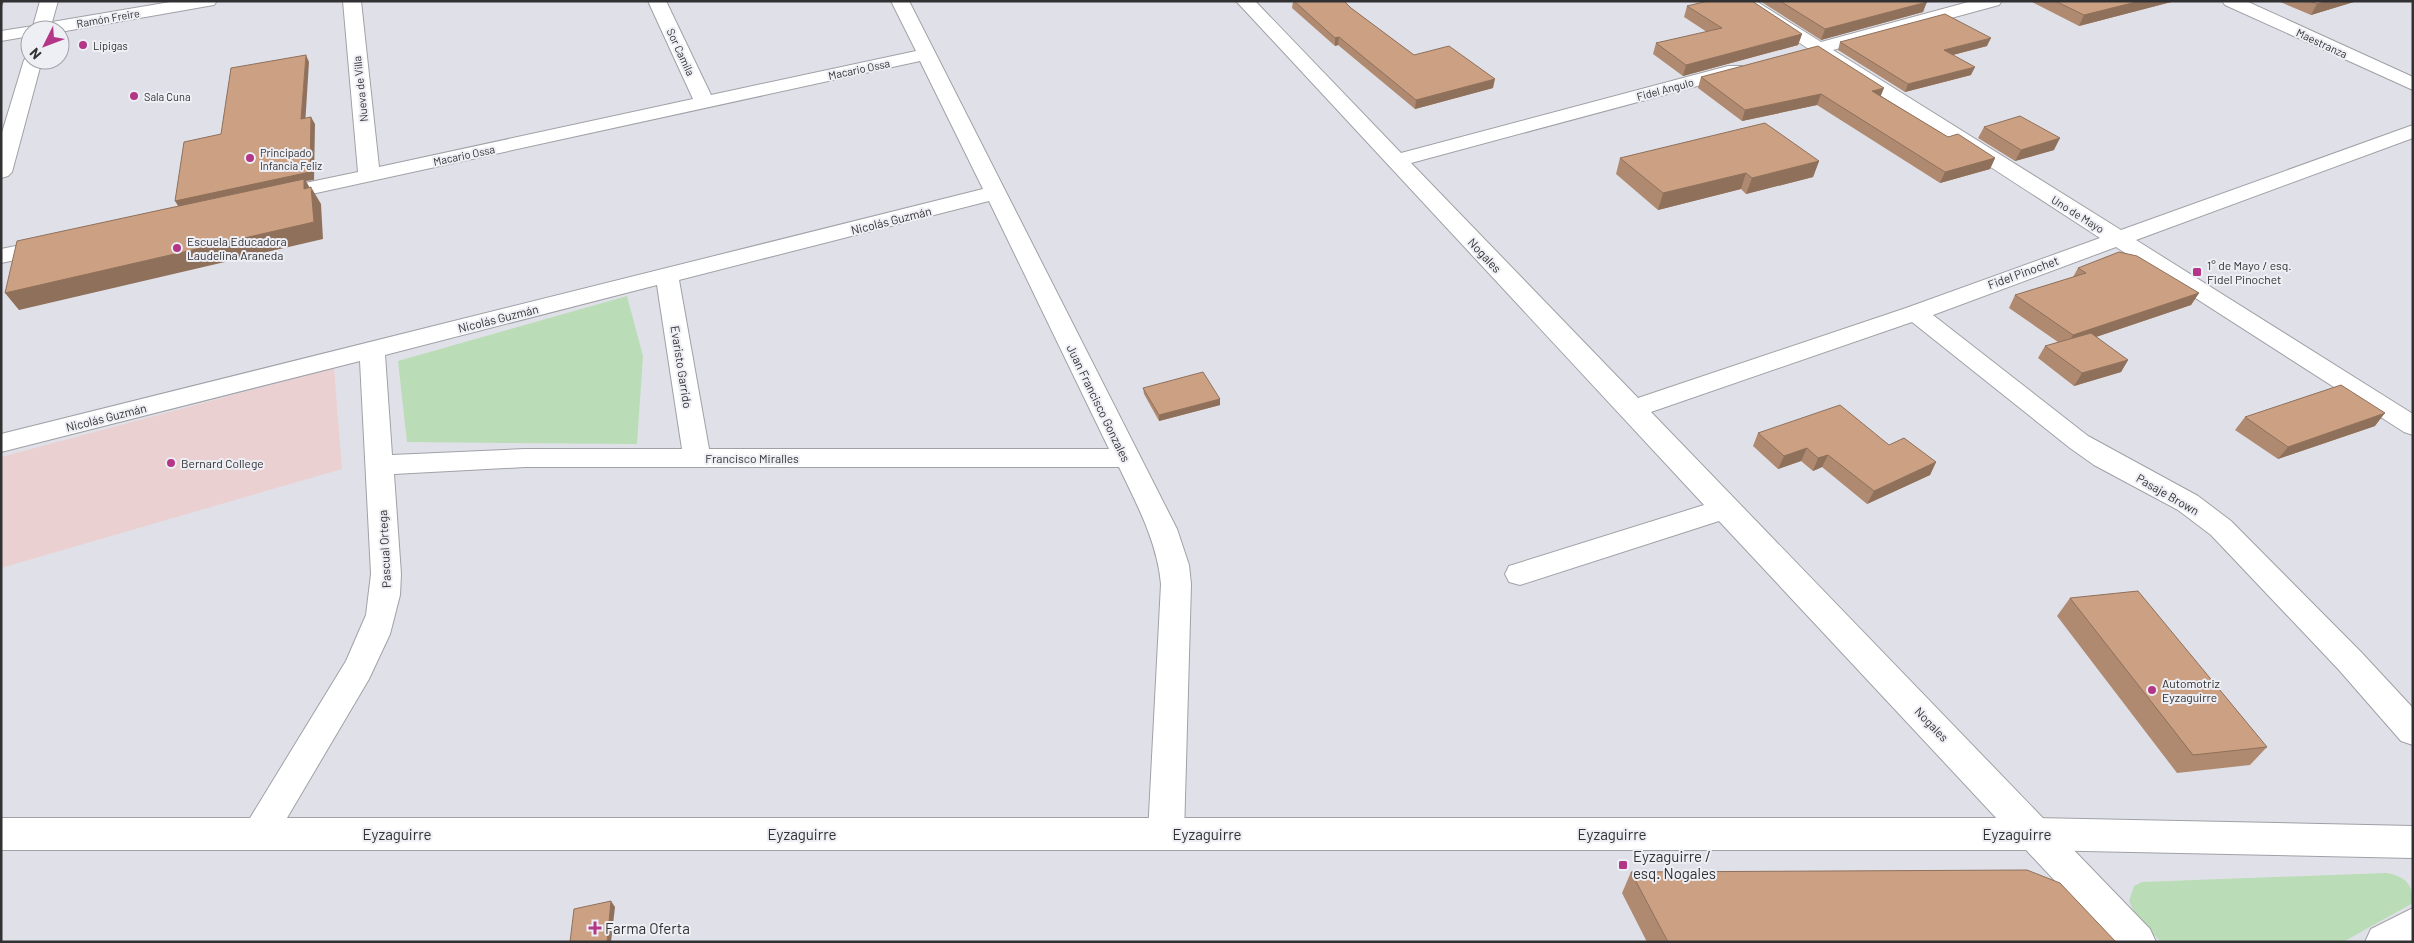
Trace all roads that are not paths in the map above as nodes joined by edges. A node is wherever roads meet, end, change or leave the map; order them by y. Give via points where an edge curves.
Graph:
1 (49, 1) edge
2 (208, 1) edge
3 (352, 1) edge
4 (657, 1) edge
5 (900, 1) edge
6 (1245, 1) edge
7 (1744, 1) edge
8 (1992, 1) edge
9 (2231, 1) edge
10 (43, 20) edge
11 (70, 25) edge
12 (20, 33) edge
13 (1, 36) edge
14 (1817, 48) junction
15 (926, 54) junction
16 (1792, 55) edge
17 (1755, 65) edge
18 (30, 70) edge
19 (2413, 84) edge
20 (705, 103) junction
21 (2413, 131) edge
22 (1396, 161) junction
23 (1, 172) edge
24 (369, 176) junction
25 (995, 194) junction
26 (253, 201) edge
27 (2116, 238) junction
28 (69, 241) edge
29 (1, 256) edge
30 (667, 276) junction
31 (1915, 313) junction
32 (372, 350) junction
33 (1632, 410) junction
34 (2413, 426) edge
35 (1, 443) edge
36 (697, 458) junction
37 (1126, 458) junction
38 (379, 465) junction
39 (1726, 508) junction
40 (1520, 574) dead end
41 (2413, 732) edge
42 (1, 834) edge
43 (259, 834) junction
44 (1166, 834) junction
45 (2036, 834) junction
46 (2413, 842) edge
47 (2413, 925) edge
48 (2137, 942) edge
49 (2384, 942) edge

1 - 10 street
2 - 11 street, Ramón Freire
3 - 24 street, Nueva de Villa
4 - 20 street, Sor Camila
5 - 15 street, Juan Francisco Gonzales
6 - 22 street, Nogales
7 - 14 street, Uno de Mayo
8 - 14 street
9 - 19 street, Maestranza
12 - 13 street
14 - 16 street
14 - 27 street, Uno de Mayo
15 - 20 street, Macario Ossa
15 - 25 street, Juan Francisco Gonzales
17 - 22 street, Fidel Angulo
18 - 23 street
20 - 24 street, Macario Ossa
21 - 27 street, Fidel Pinochet
22 - 33 street, Nogales
24 - 26 street, Macario Ossa
25 - 30 street, Nicolás Guzmán
25 - 37 street, Juan Francisco Gonzales
27 - 31 street, Fidel Pinochet
27 - 34 street, Uno de Mayo
28 - 29 street
30 - 32 street, Nicolás Guzmán
30 - 36 street, Evaristo Garrido
31 - 33 street, Fidel Pinochet
31 - 41 street, Pasaje Brown via 2078,442 2188,503 2221,528 2350,661
32 - 35 street, Nicolás Guzmán
32 - 38 street, Pascual Ortega
33 - 39 street, Nogales
36 - 37 street, Francisco Miralles
36 - 38 street, Francisco Miralles via 480,458
37 - 44 street, Juan Francisco Gonzales via 1163,530 1174,565 1176,584
38 - 43 street, Pascual Ortega via 386,574 382,618 368,651
39 - 40 street
39 - 45 street, Nogales
42 - 43 street, Eyzaguirre
43 - 44 street, Eyzaguirre
44 - 45 street, Eyzaguirre
45 - 46 street, Eyzaguirre
45 - 48 street, Nogales
47 - 49 street

